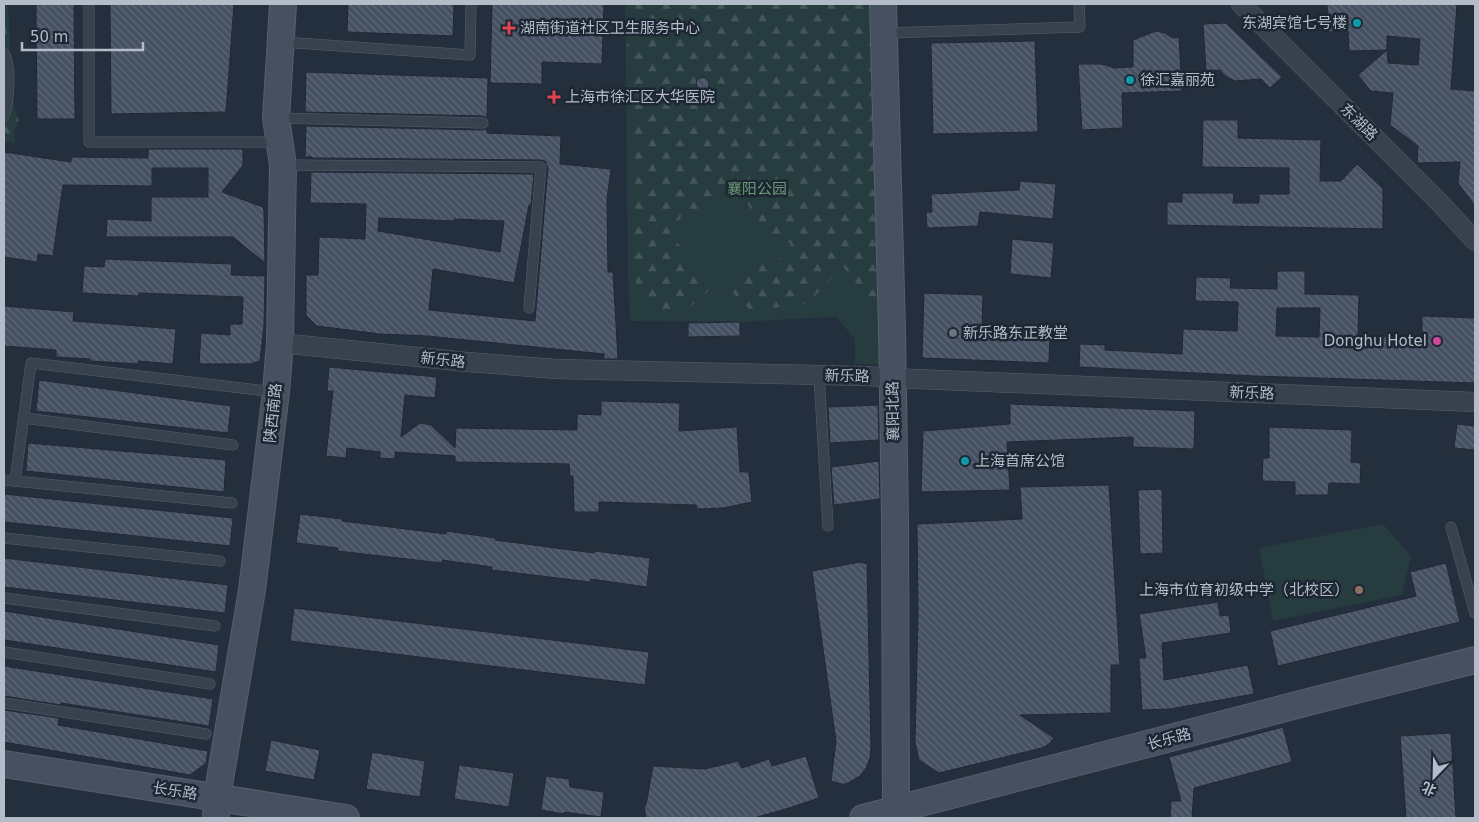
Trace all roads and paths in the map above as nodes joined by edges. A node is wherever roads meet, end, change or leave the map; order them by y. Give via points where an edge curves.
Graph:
1 (89, 4) edge
2 (282, 4) edge
3 (471, 4) edge
4 (883, 4) edge
5 (1079, 4) edge
6 (1241, 4) edge
7 (884, 33) junction
8 (280, 42) junction
9 (4, 54) edge
10 (4, 116) edge
11 (483, 123) dead end
12 (279, 142) junction
13 (1475, 241) edge
14 (529, 308) dead end
15 (280, 343) junction
16 (818, 376) junction
17 (892, 378) junction
18 (276, 392) junction
19 (1475, 402) edge
20 (24, 418) junction
21 (233, 445) dead end
22 (4, 480) edge
23 (15, 481) junction
24 (232, 503) dead end
25 (828, 526) dead end
26 (1452, 527) dead end
27 (4, 538) edge
28 (220, 561) dead end
29 (4, 598) edge
30 (1475, 613) edge
31 (215, 626) dead end
32 (4, 652) edge
33 (1475, 660) edge
34 (210, 684) dead end
35 (4, 703) edge
36 (206, 734) dead end
37 (4, 764) edge
38 (216, 808) edge
39 (896, 814) edge
40 (346, 818) edge
41 (863, 818) edge

1 - 12 lane via 89,142
2 - 8 street, 陕西南路
3 - 8 lane via 470,55
4 - 7 street, 襄阳北路
5 - 7 lane via 1080,28
6 - 13 street, 东湖路
7 - 17 street, 襄阳北路
8 - 12 street, 陕西南路
9 - 10 lane via 8,67 8,99
11 - 12 lane
12 - 14 lane via 541,167
12 - 15 street, 陕西南路
15 - 16 street, 新乐路 via 557,369
15 - 18 street, 陕西南路
16 - 17 street, 新乐路
16 - 25 lane
17 - 19 street, 新乐路
17 - 39 street, 襄阳北路
18 - 20 lane via 31,363
18 - 38 street, 陕西南路 via 252,590
20 - 21 lane
20 - 23 lane
22 - 23 lane
23 - 24 lane
26 - 30 lane
27 - 28 lane
29 - 31 lane
32 - 34 lane
33 - 39 street, 长乐路 via 1306,702
35 - 36 lane
37 - 38 street, 长乐路
38 - 40 street, 长乐路
39 - 41 street, 长乐路

